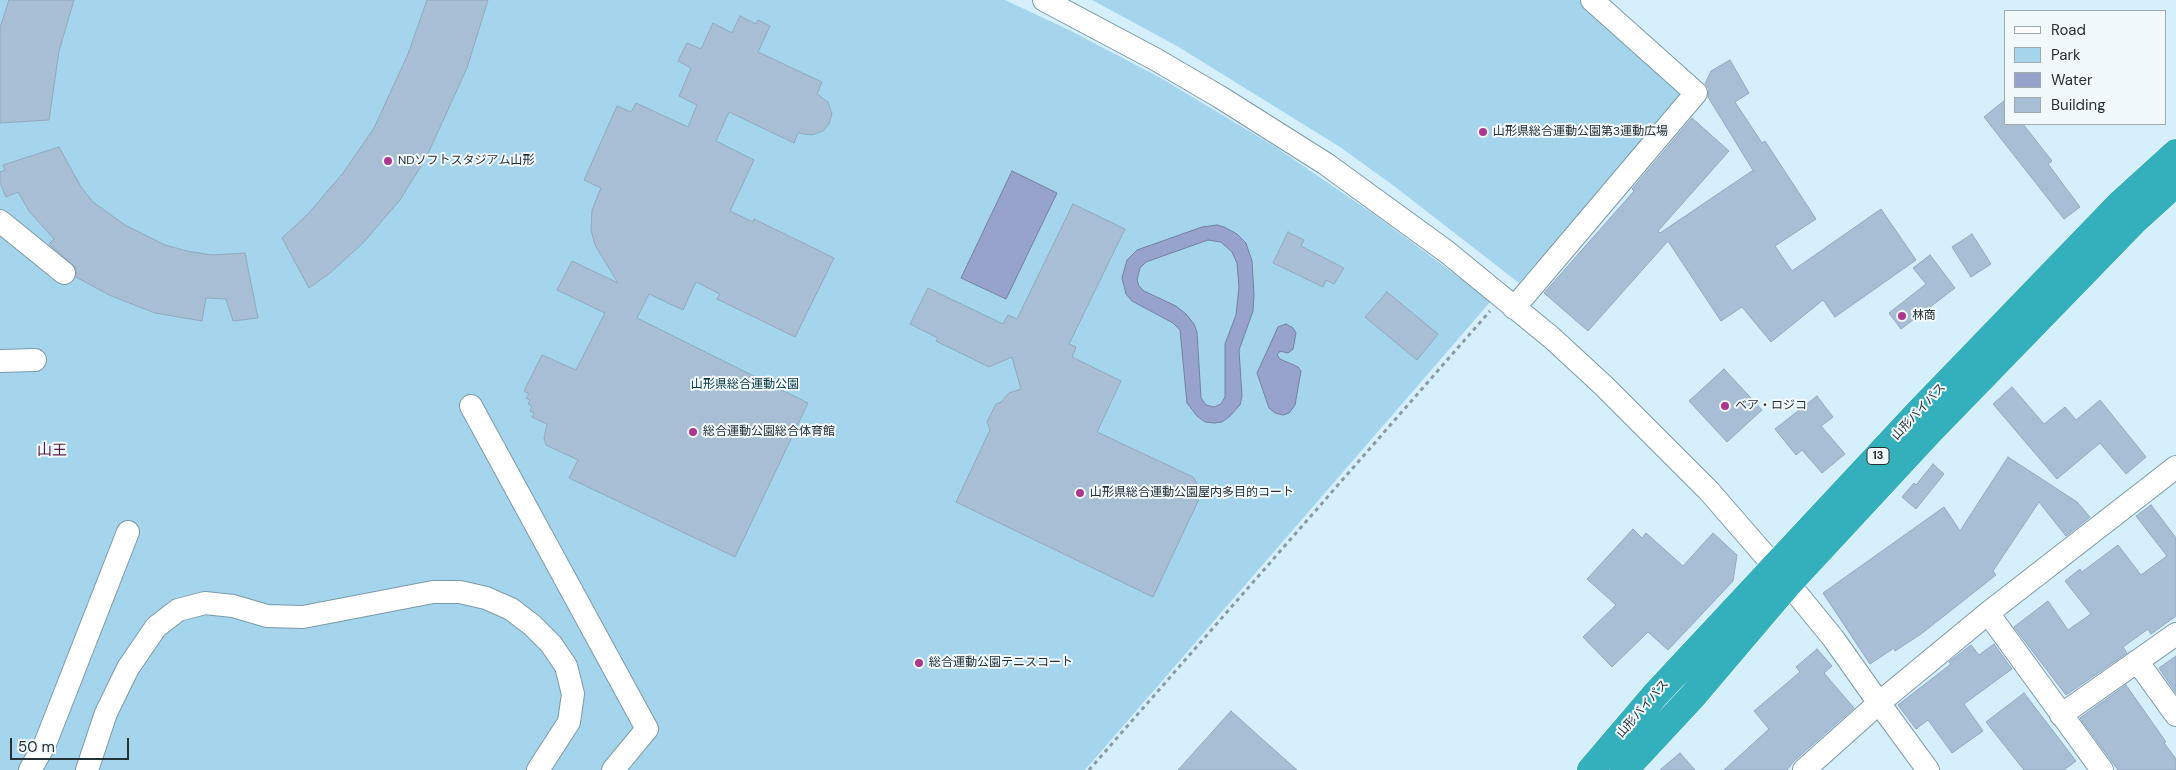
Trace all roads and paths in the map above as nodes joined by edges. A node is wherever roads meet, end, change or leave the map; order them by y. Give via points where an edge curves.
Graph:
1 (1044, 0) edge
2 (1592, 0) edge
3 (1081, 8) edge
4 (2176, 153) edge
5 (2176, 183) edge
6 (4, 222) edge
7 (64, 273) dead end
8 (1508, 303) junction
9 (35, 360) dead end
10 (0, 361) edge
11 (471, 406) dead end
12 (2176, 467) edge
13 (128, 532) dead end
14 (1781, 576) junction
15 (1988, 613) junction
16 (2176, 634) edge
17 (2137, 660) junction
18 (1878, 703) junction
19 (2061, 715) junction
20 (2176, 715) edge
21 (30, 770) edge
22 (87, 770) edge
23 (538, 770) edge
24 (613, 770) edge
25 (1089, 770) edge
26 (1592, 770) edge
27 (1624, 770) edge
28 (1804, 770) edge
29 (1928, 770) edge
30 (2102, 770) edge

1 - 3 street
2 - 8 street via 1696,93
3 - 8 street via 1155,59 1326,164 1447,252
4 - 14 highway, 山形バイパス / 13 via 2121,203 1927,404
5 - 14 highway, 山形バイパス / 13 via 2135,220 1936,424
6 - 7 street
8 - 14 street via 1604,386 1708,491
8 - 25 path
9 - 10 street
11 - 24 street via 647,730
12 - 15 street
13 - 21 street via 45,744
14 - 18 street via 1833,638
14 - 26 highway, 山形バイパス / 13 via 1655,695
14 - 27 highway, 山形バイパス / 13 via 1692,697
15 - 18 street
15 - 19 street
16 - 17 street
17 - 19 street
17 - 20 street
18 - 28 street
18 - 29 street
19 - 30 street
22 - 23 street via 106,713 128,668 156,627 178,610 205,603 232,606 267,616 303,617 433,592 460,592 486,598 511,609 551,644 566,666 572,694 569,722

